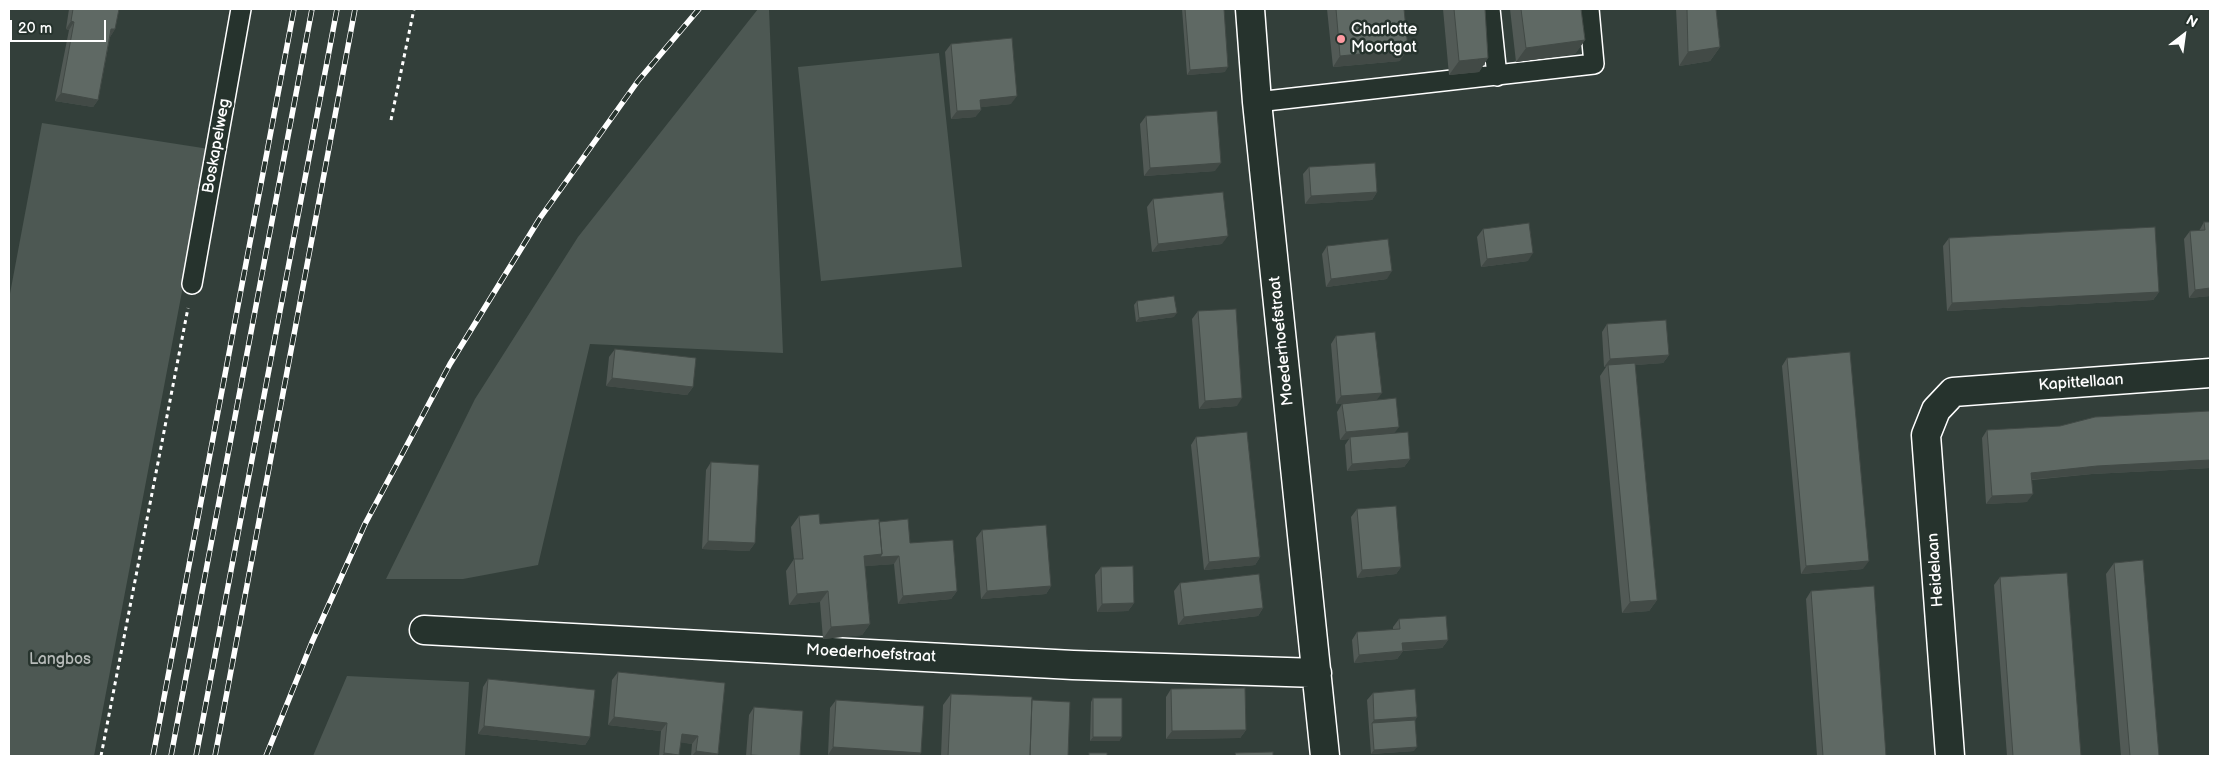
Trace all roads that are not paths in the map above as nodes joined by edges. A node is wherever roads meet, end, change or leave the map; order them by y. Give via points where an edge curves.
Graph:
1 (241, 9) edge
2 (1250, 9) edge
3 (1490, 9) edge
4 (1589, 9) edge
5 (1497, 76) junction
6 (1257, 102) junction
7 (192, 284) road end
8 (2210, 373) edge
9 (1953, 392) joint
10 (424, 630) dead end
11 (1317, 673) junction
12 (1325, 756) edge
13 (1950, 756) edge

1 - 7 lane, Boskapelweg
2 - 6 street, Moederhoefstraat
3 - 5 lane
4 - 5 lane via 1594,64
5 - 6 lane
6 - 11 street, Moederhoefstraat
8 - 9 street, Kapittellaan
9 - 13 street, Heidelaan via 1936,410 1926,435
10 - 11 street, Moederhoefstraat via 1073,664
11 - 12 street, Moederhoefstraat

